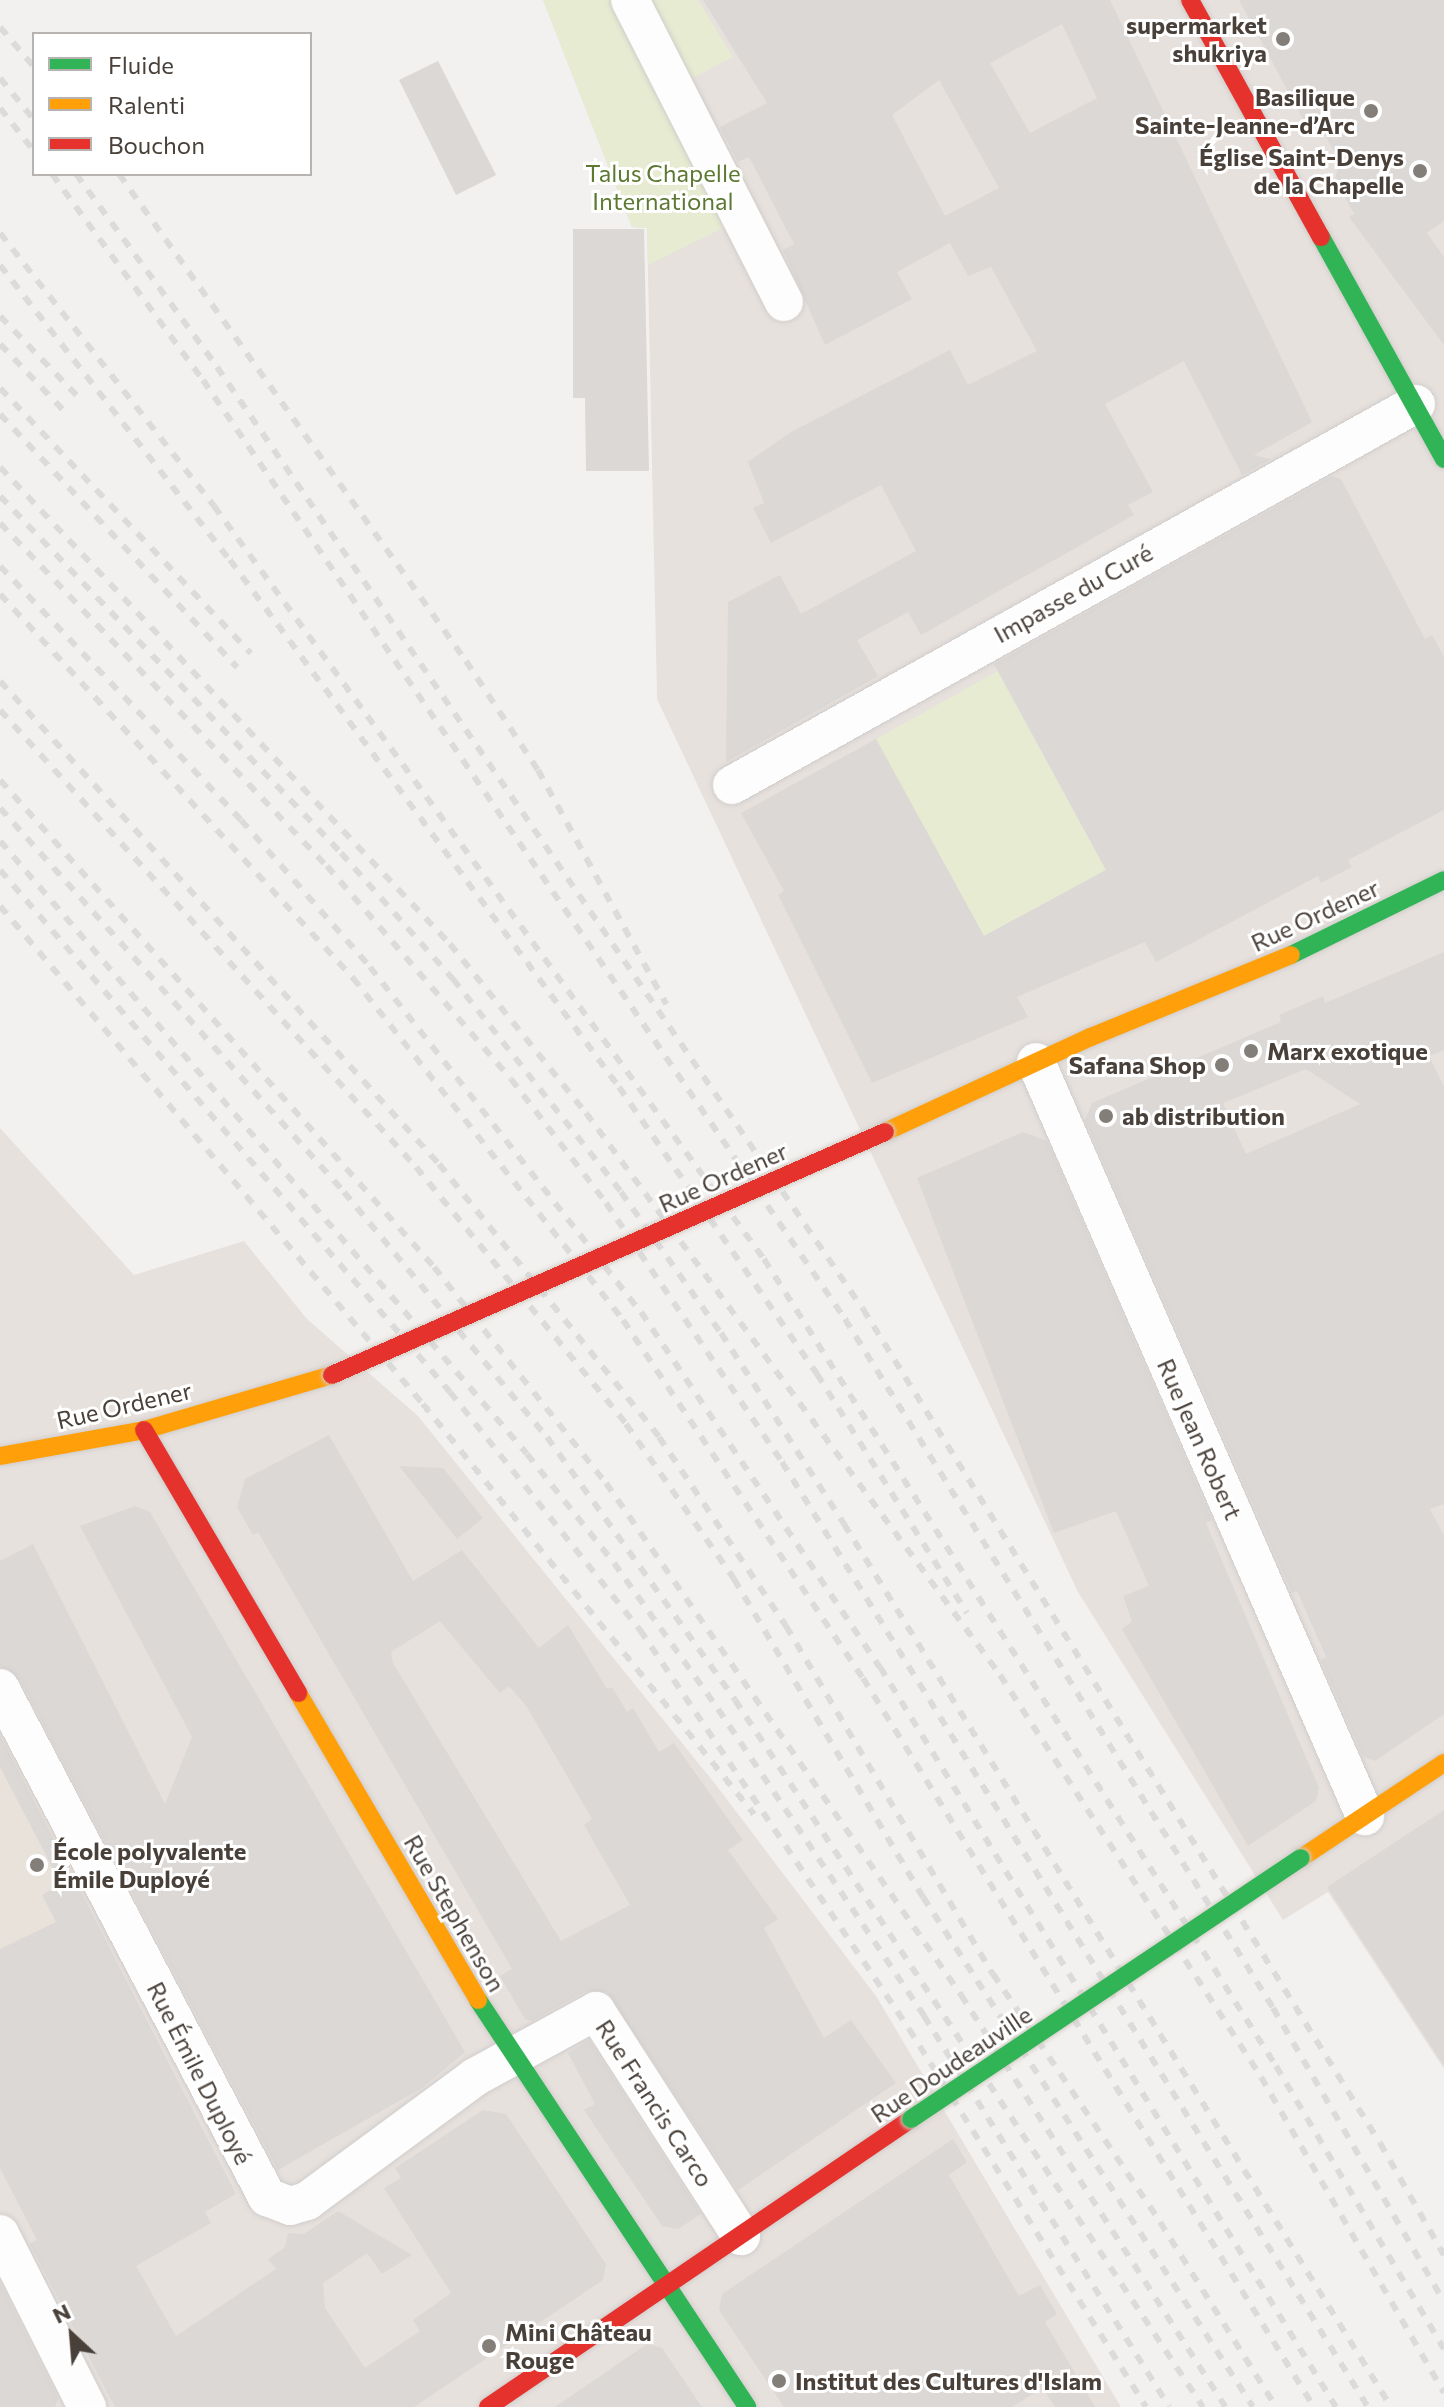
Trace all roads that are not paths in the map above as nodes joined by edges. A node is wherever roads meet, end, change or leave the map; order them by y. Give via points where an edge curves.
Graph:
1 (630, 0) edge
2 (1190, 0) edge
3 (784, 302) dead end
4 (1416, 404) junction
5 (1444, 459) edge
6 (732, 785) dead end
7 (1444, 880) edge
8 (1036, 1062) junction
9 (144, 1430) junction
10 (0, 1456) edge
11 (0, 1688) edge
12 (1444, 1763) edge
13 (1365, 1816) junction
14 (511, 2057) junction
15 (0, 2234) edge
16 (741, 2236) junction
17 (665, 2287) junction
18 (87, 2407) edge
19 (488, 2407) edge
20 (747, 2407) edge

1 - 3 street
2 - 4 street
4 - 5 street
4 - 6 street, Impasse du Curé
7 - 8 street, Rue Ordener via 1313,946
8 - 9 street, Rue Ordener, bridge via 332,1375
8 - 13 street, Rue Jean Robert
9 - 10 street, Rue Ordener
9 - 14 street, Rue Stephenson
11 - 14 street, Rue Émile Duployé via 267,2197 290,2206 307,2201
12 - 13 street, Rue Doudeauville
13 - 16 street, Rue Doudeauville, bridge
14 - 16 street, Rue Francis Carco via 596,2011
14 - 17 street, Rue Stephenson
15 - 18 street
16 - 17 street, Rue Doudeauville
17 - 19 street, Rue Doudeauville
17 - 20 street, Rue Stephenson

